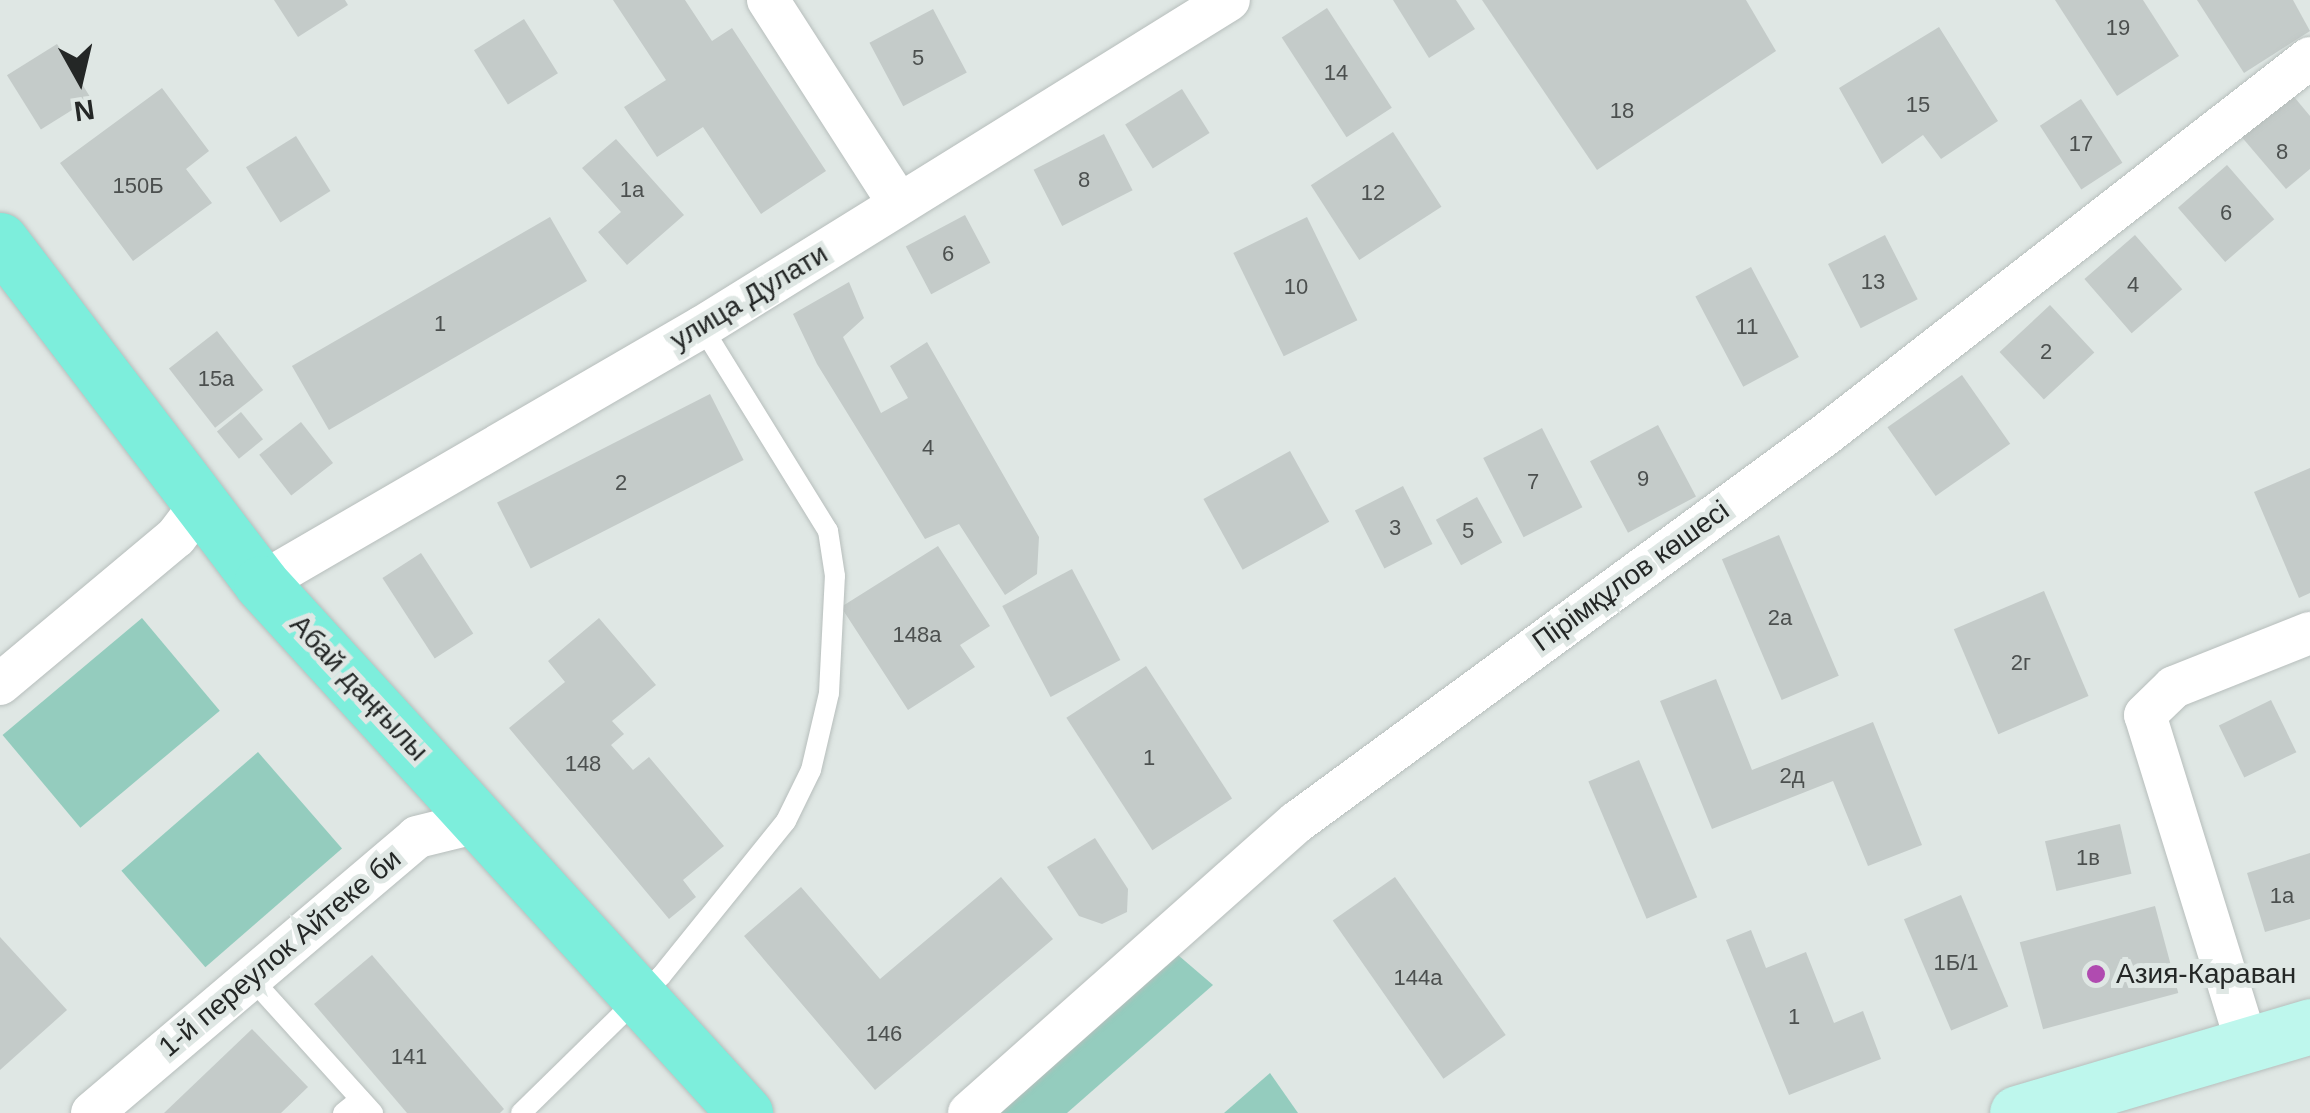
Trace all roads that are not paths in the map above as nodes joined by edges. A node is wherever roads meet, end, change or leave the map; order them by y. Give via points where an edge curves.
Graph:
1 (768, 0) edge
2 (1229, 0) edge
3 (2310, 58) edge
4 (900, 204) junction
5 (0, 240) edge
6 (702, 326) junction
7 (199, 507) junction
8 (262, 584) junction
9 (2310, 632) edge
10 (0, 684) edge
11 (482, 821) junction
12 (250, 978) junction
13 (642, 997) junction
14 (2310, 1026) edge
15 (2246, 1044) junction
16 (367, 1106) edge
17 (92, 1113) edge
18 (344, 1113) edge
19 (521, 1113) edge
20 (745, 1113) edge
21 (968, 1113) edge
22 (2017, 1113) edge

1 - 4 street
2 - 4 street, улица Дулати
3 - 21 street, Пірімқұлов көшесі via 1825,435 1296,822
4 - 6 street, улица Дулати
5 - 7 main road, Абай даңғылы
6 - 8 street, улица Дулати
6 - 13 lane via 828,531 835,576 829,693 811,770 786,821
7 - 8 main road, Абай даңғылы
7 - 10 street via 176,537
8 - 11 main road, Абай даңғылы
9 - 15 street via 2174,687 2145,716
11 - 12 street, 1-й переулок Айтеке би via 417,837
11 - 13 main road, Абай даңғылы
12 - 16 lane
12 - 17 street, 1-й переулок Айтеке би
13 - 19 lane
13 - 20 main road, Абай даңғылы
14 - 15 main road
15 - 22 main road
16 - 18 lane

